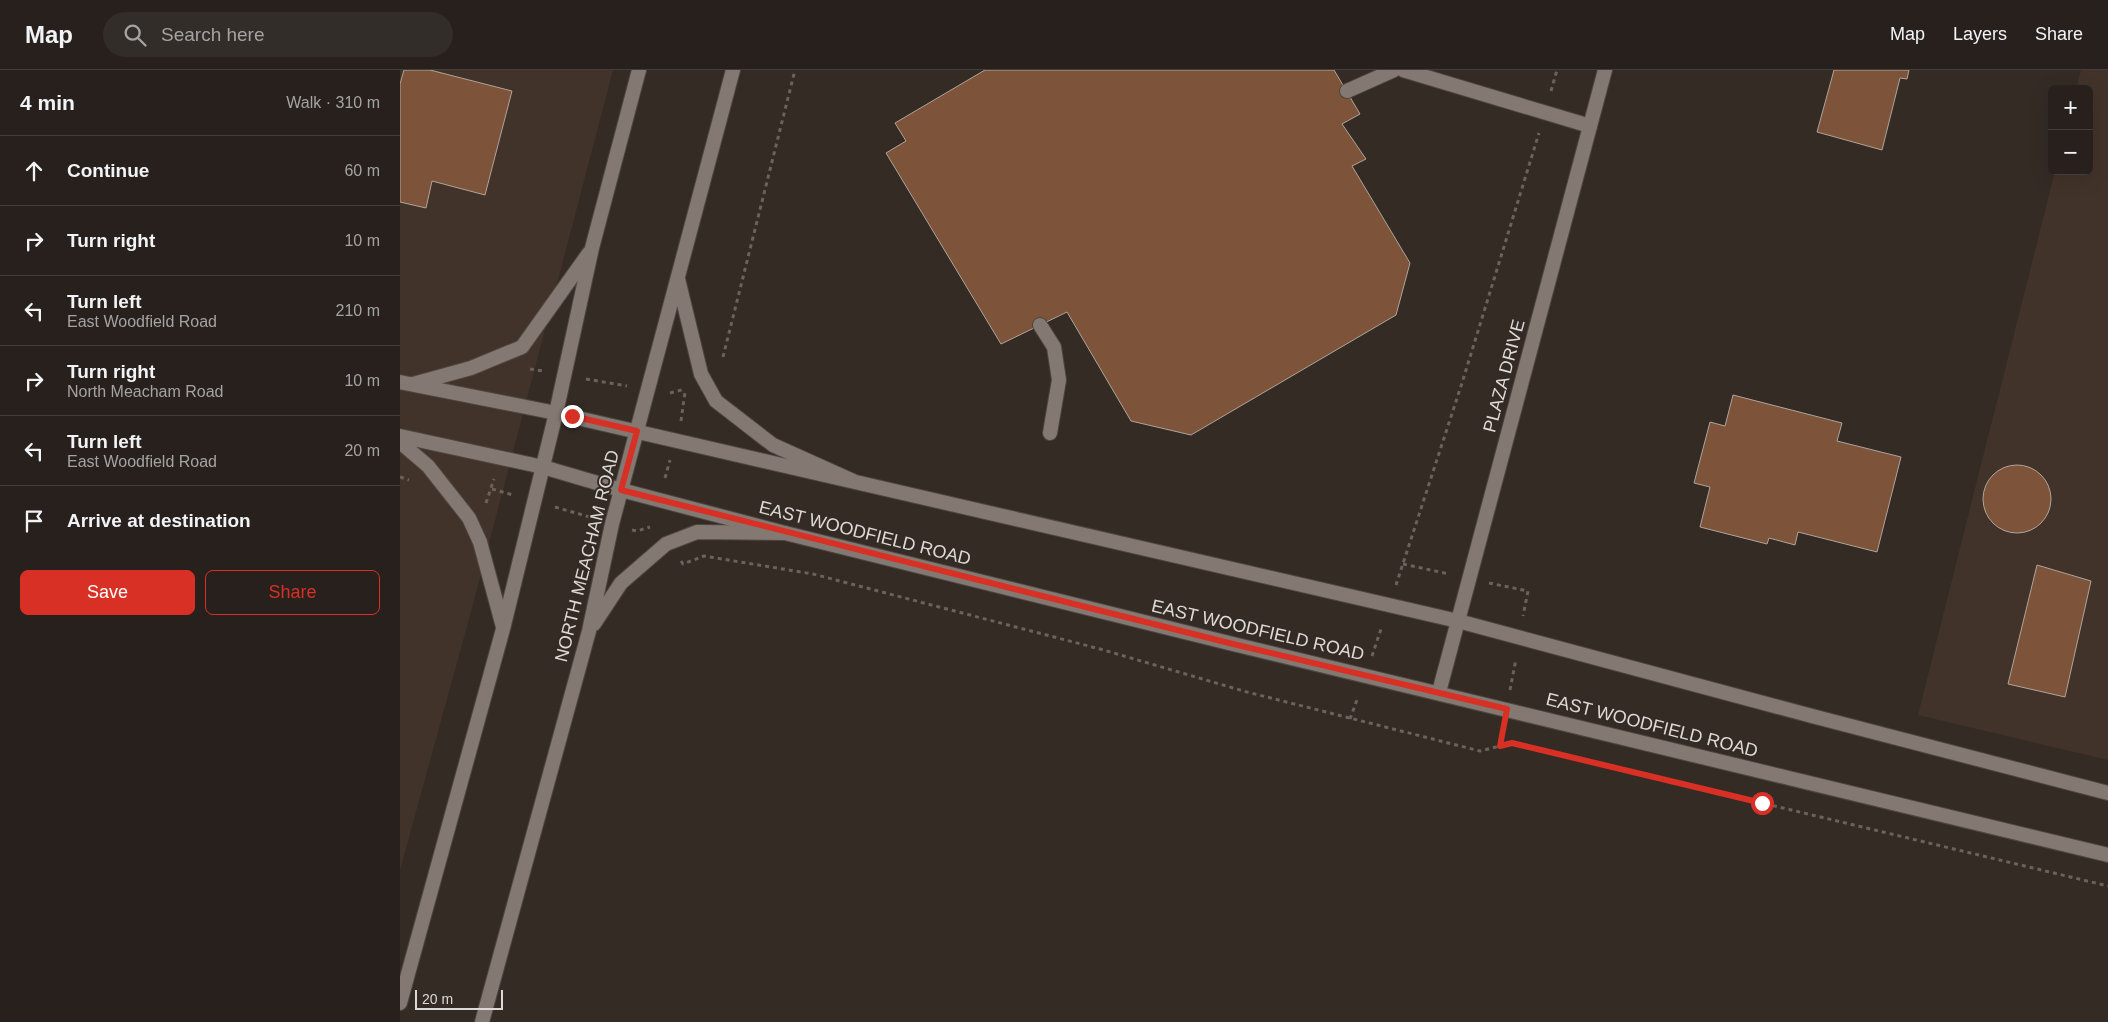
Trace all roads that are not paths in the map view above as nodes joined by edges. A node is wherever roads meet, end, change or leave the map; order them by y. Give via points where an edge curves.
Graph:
1 (639, 70) edge
2 (733, 70) edge
3 (1394, 70) edge
4 (1403, 70) edge
5 (1605, 70) edge
6 (1347, 92) dead end
7 (1590, 126) junction
8 (592, 248) junction
9 (678, 276) junction
10 (1040, 325) dead end
11 (406, 383) edge
12 (556, 413) junction
13 (637, 431) junction
14 (1050, 432) dead end
15 (400, 436) edge
16 (400, 442) edge
17 (543, 468) junction
18 (853, 481) junction
19 (621, 490) junction
20 (785, 533) junction
21 (1458, 621) junction
22 (503, 629) junction
23 (589, 631) junction
24 (1439, 692) junction
25 (2108, 793) edge
26 (2108, 855) edge
27 (400, 1002) edge
28 (482, 1022) edge

1 - 8 street
2 - 9 street, NORTH MEACHAM ROAD
3 - 6 street
4 - 7 street
5 - 7 street, PLAZA DRIVE
7 - 21 street, PLAZA DRIVE
8 - 11 street via 522,347 471,368
8 - 12 street
9 - 13 street, NORTH MEACHAM ROAD
9 - 18 street via 701,374 716,401 773,445
10 - 14 street via 1054,346 1059,380
11 - 12 street
12 - 13 street
12 - 17 street
13 - 18 street
13 - 19 street, NORTH MEACHAM ROAD
15 - 17 street, EAST WOODFIELD ROAD
16 - 22 street via 428,466 469,518 480,542
17 - 19 street, EAST WOODFIELD ROAD
17 - 22 street
18 - 21 street
19 - 20 street, EAST WOODFIELD ROAD
19 - 23 street, NORTH MEACHAM ROAD
20 - 23 street via 697,532 666,544 621,583
20 - 24 street, EAST WOODFIELD ROAD
21 - 24 street, PLAZA DRIVE
21 - 25 street
22 - 27 street
23 - 28 street, NORTH MEACHAM ROAD
24 - 26 street, EAST WOODFIELD ROAD

